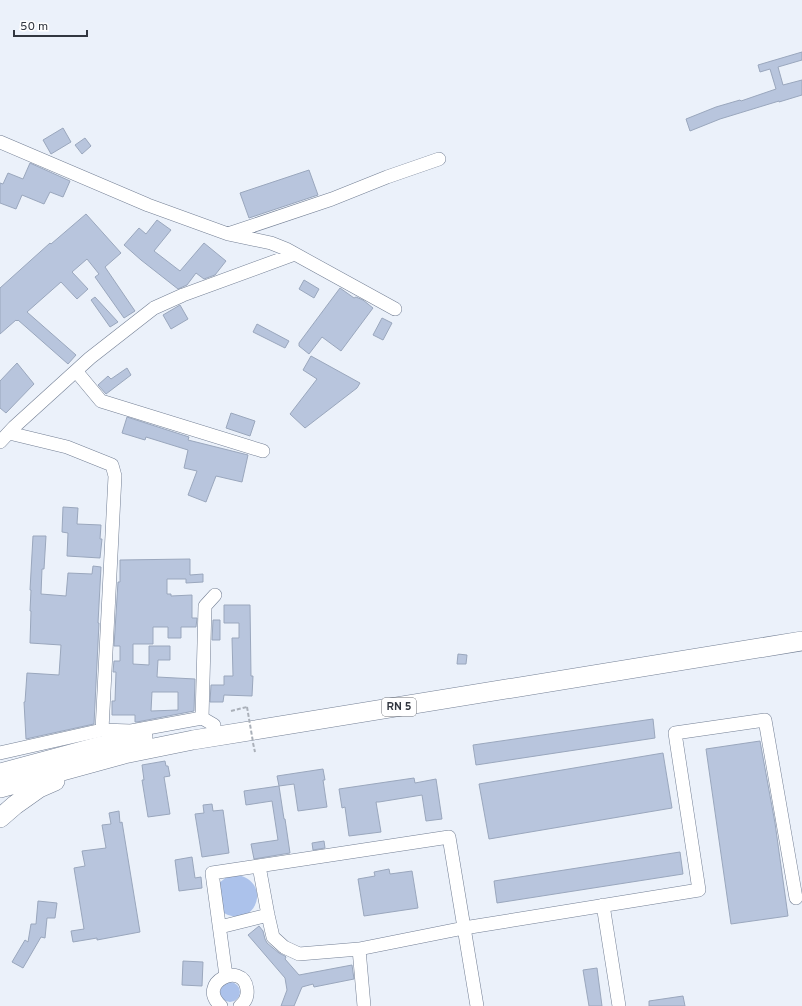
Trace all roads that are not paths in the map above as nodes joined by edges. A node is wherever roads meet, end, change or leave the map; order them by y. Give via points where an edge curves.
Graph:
1 (0, 142) edge
2 (439, 159) dead end
3 (228, 234) junction
4 (295, 254) junction
5 (396, 308) dead end
6 (76, 371) junction
7 (4, 437) edge
8 (264, 450) dead end
9 (215, 595) dead end
10 (801, 639) edge
11 (208, 721) junction
12 (102, 730) junction
13 (0, 753) edge
14 (94, 762) junction
15 (0, 773) edge
16 (0, 788) edge
17 (0, 818) edge
18 (258, 866) junction
19 (796, 898) dead end
20 (603, 905) junction
21 (268, 915) junction
22 (220, 927) junction
23 (464, 928) junction
24 (360, 949) junction
25 (226, 976) junction
26 (221, 1006) edge
27 (240, 1006) edge
28 (364, 1006) edge
29 (476, 1006) edge
30 (619, 1006) edge

1 - 3 street via 148,205
2 - 3 street
3 - 4 street via 271,243
4 - 5 street
4 - 6 street via 154,308
6 - 7 street
6 - 8 street via 101,401
7 - 12 street via 68,447 112,465 115,476
9 - 11 street via 205,606
10 - 11 highway, RN 5
10 - 14 highway, RN 5 via 208,738
11 - 12 street via 131,731
11 - 15 highway, RN 5
12 - 13 street
14 - 16 highway, RN 5
14 - 17 highway via 39,788
18 - 21 street
18 - 22 street via 212,873
18 - 23 street via 449,837
19 - 20 street via 765,720 676,733 699,890
20 - 23 street
20 - 30 street
21 - 22 street
21 - 24 street via 274,937 284,947 299,954
22 - 25 street
23 - 24 street
23 - 29 street
24 - 28 street
25 - 26 street via 218,981 214,989 215,999
25 - 27 street via 236,976 246,985 248,995

